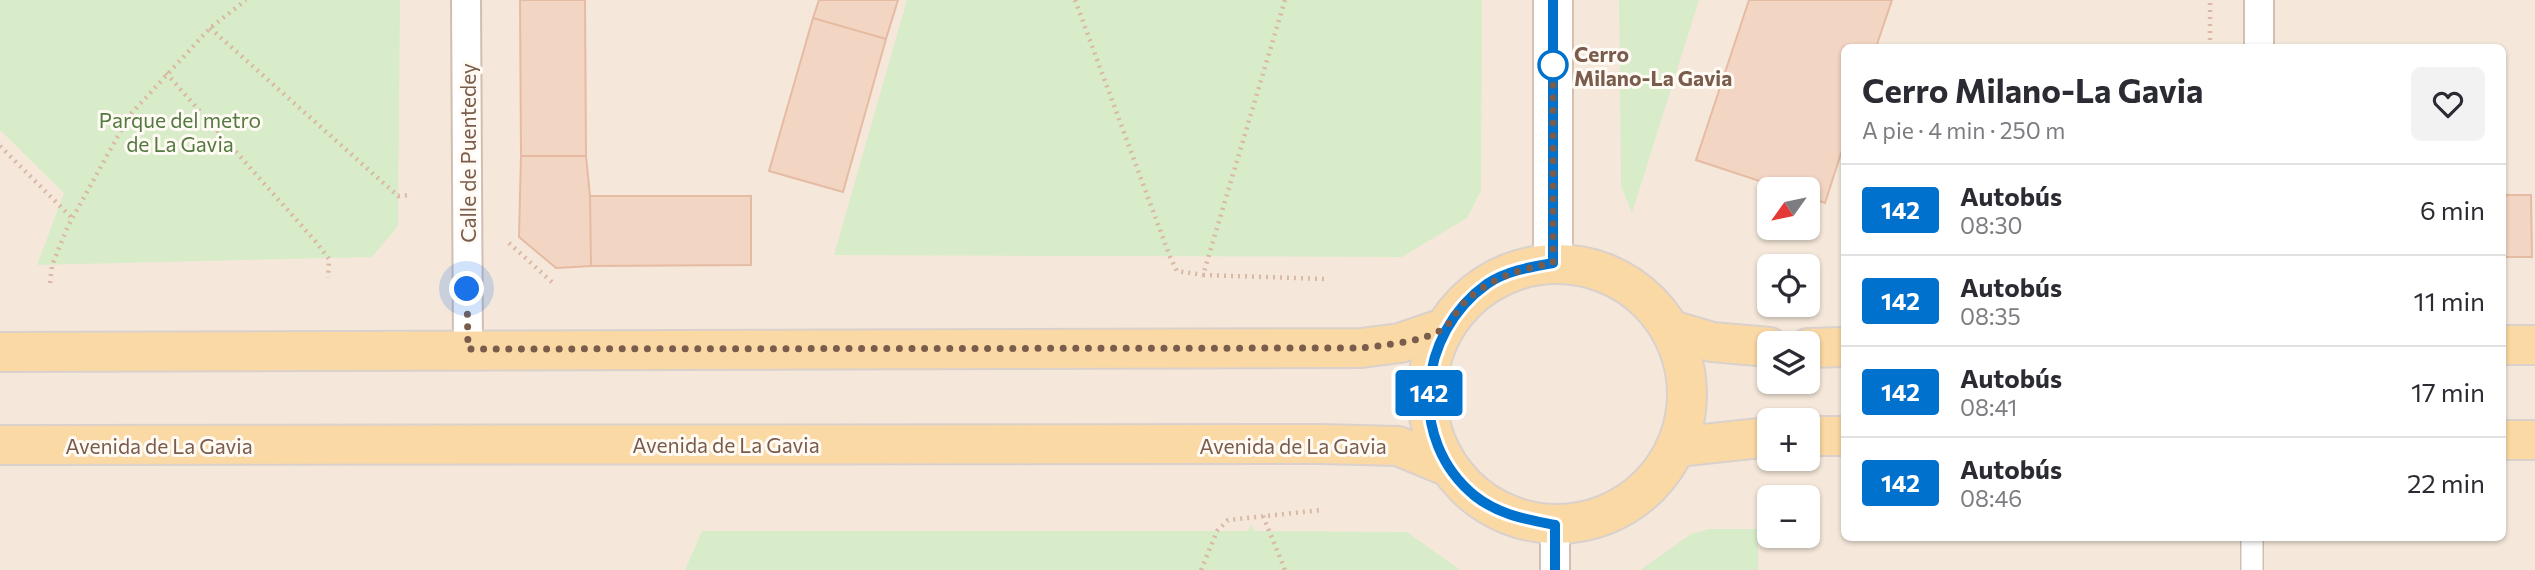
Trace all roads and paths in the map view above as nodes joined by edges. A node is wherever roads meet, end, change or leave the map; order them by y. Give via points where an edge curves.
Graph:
1 (246, 0) edge
2 (467, 0) edge
3 (1075, 0) edge
4 (1285, 0) edge
5 (1553, 0) edge
6 (2210, 0) edge
7 (2259, 0) edge
8 (210, 28) junction
9 (2210, 44) edge
10 (2259, 44) edge
11 (166, 73) junction
12 (0, 146) edge
13 (410, 195) dead end
14 (72, 218) junction
15 (509, 243) dead end
16 (1553, 263) junction
17 (1203, 275) junction
18 (328, 278) dead end
19 (1326, 279) dead end
20 (50, 283) dead end
21 (553, 283) dead end
22 (1444, 328) junction
23 (1671, 330) junction
24 (2506, 345) edge
25 (2535, 345) edge
26 (1757, 346) edge
27 (1841, 347) edge
28 (1820, 348) edge
29 (468, 349) junction
30 (0, 352) edge
31 (1820, 436) edge
32 (1841, 436) edge
33 (1757, 438) edge
34 (2506, 440) edge
35 (2535, 440) edge
36 (0, 445) edge
37 (1677, 447) junction
38 (1449, 467) junction
39 (1322, 510) dead end
40 (1263, 516) junction
41 (1555, 525) junction
42 (2252, 541) edge
43 (1201, 570) edge
44 (1285, 570) edge
45 (1555, 570) edge
46 (2252, 570) edge

1 - 8 path
2 - 29 street, Calle de Puentedey
3 - 17 path via 1177,271
4 - 17 path
5 - 16 main road
6 - 9 path
7 - 10 street
8 - 11 path
8 - 13 path via 398,195
11 - 14 path via 129,116
11 - 18 path via 316,242 329,259
12 - 14 path
14 - 20 path via 52,265
15 - 21 path
16 - 22 main road via 1519,269 1489,282 1464,302
16 - 23 main road via 1598,270 1630,287
17 - 19 path
22 - 29 main road via 1400,343 1361,348
22 - 38 main road via 1429,374 1430,422
23 - 26 main road via 1712,342
23 - 37 main road via 1685,368 1688,408
24 - 25 main road
27 - 28 main road
29 - 30 main road
31 - 32 main road
33 - 37 main road
34 - 35 main road
36 - 38 main road, Avenida de La Gavia via 1334,444 1398,446
37 - 41 main road via 1647,491 1600,518
38 - 41 main road via 1475,496 1509,516
39 - 40 path
40 - 43 path via 1228,520 1217,531
40 - 44 path
41 - 45 street
42 - 46 street

